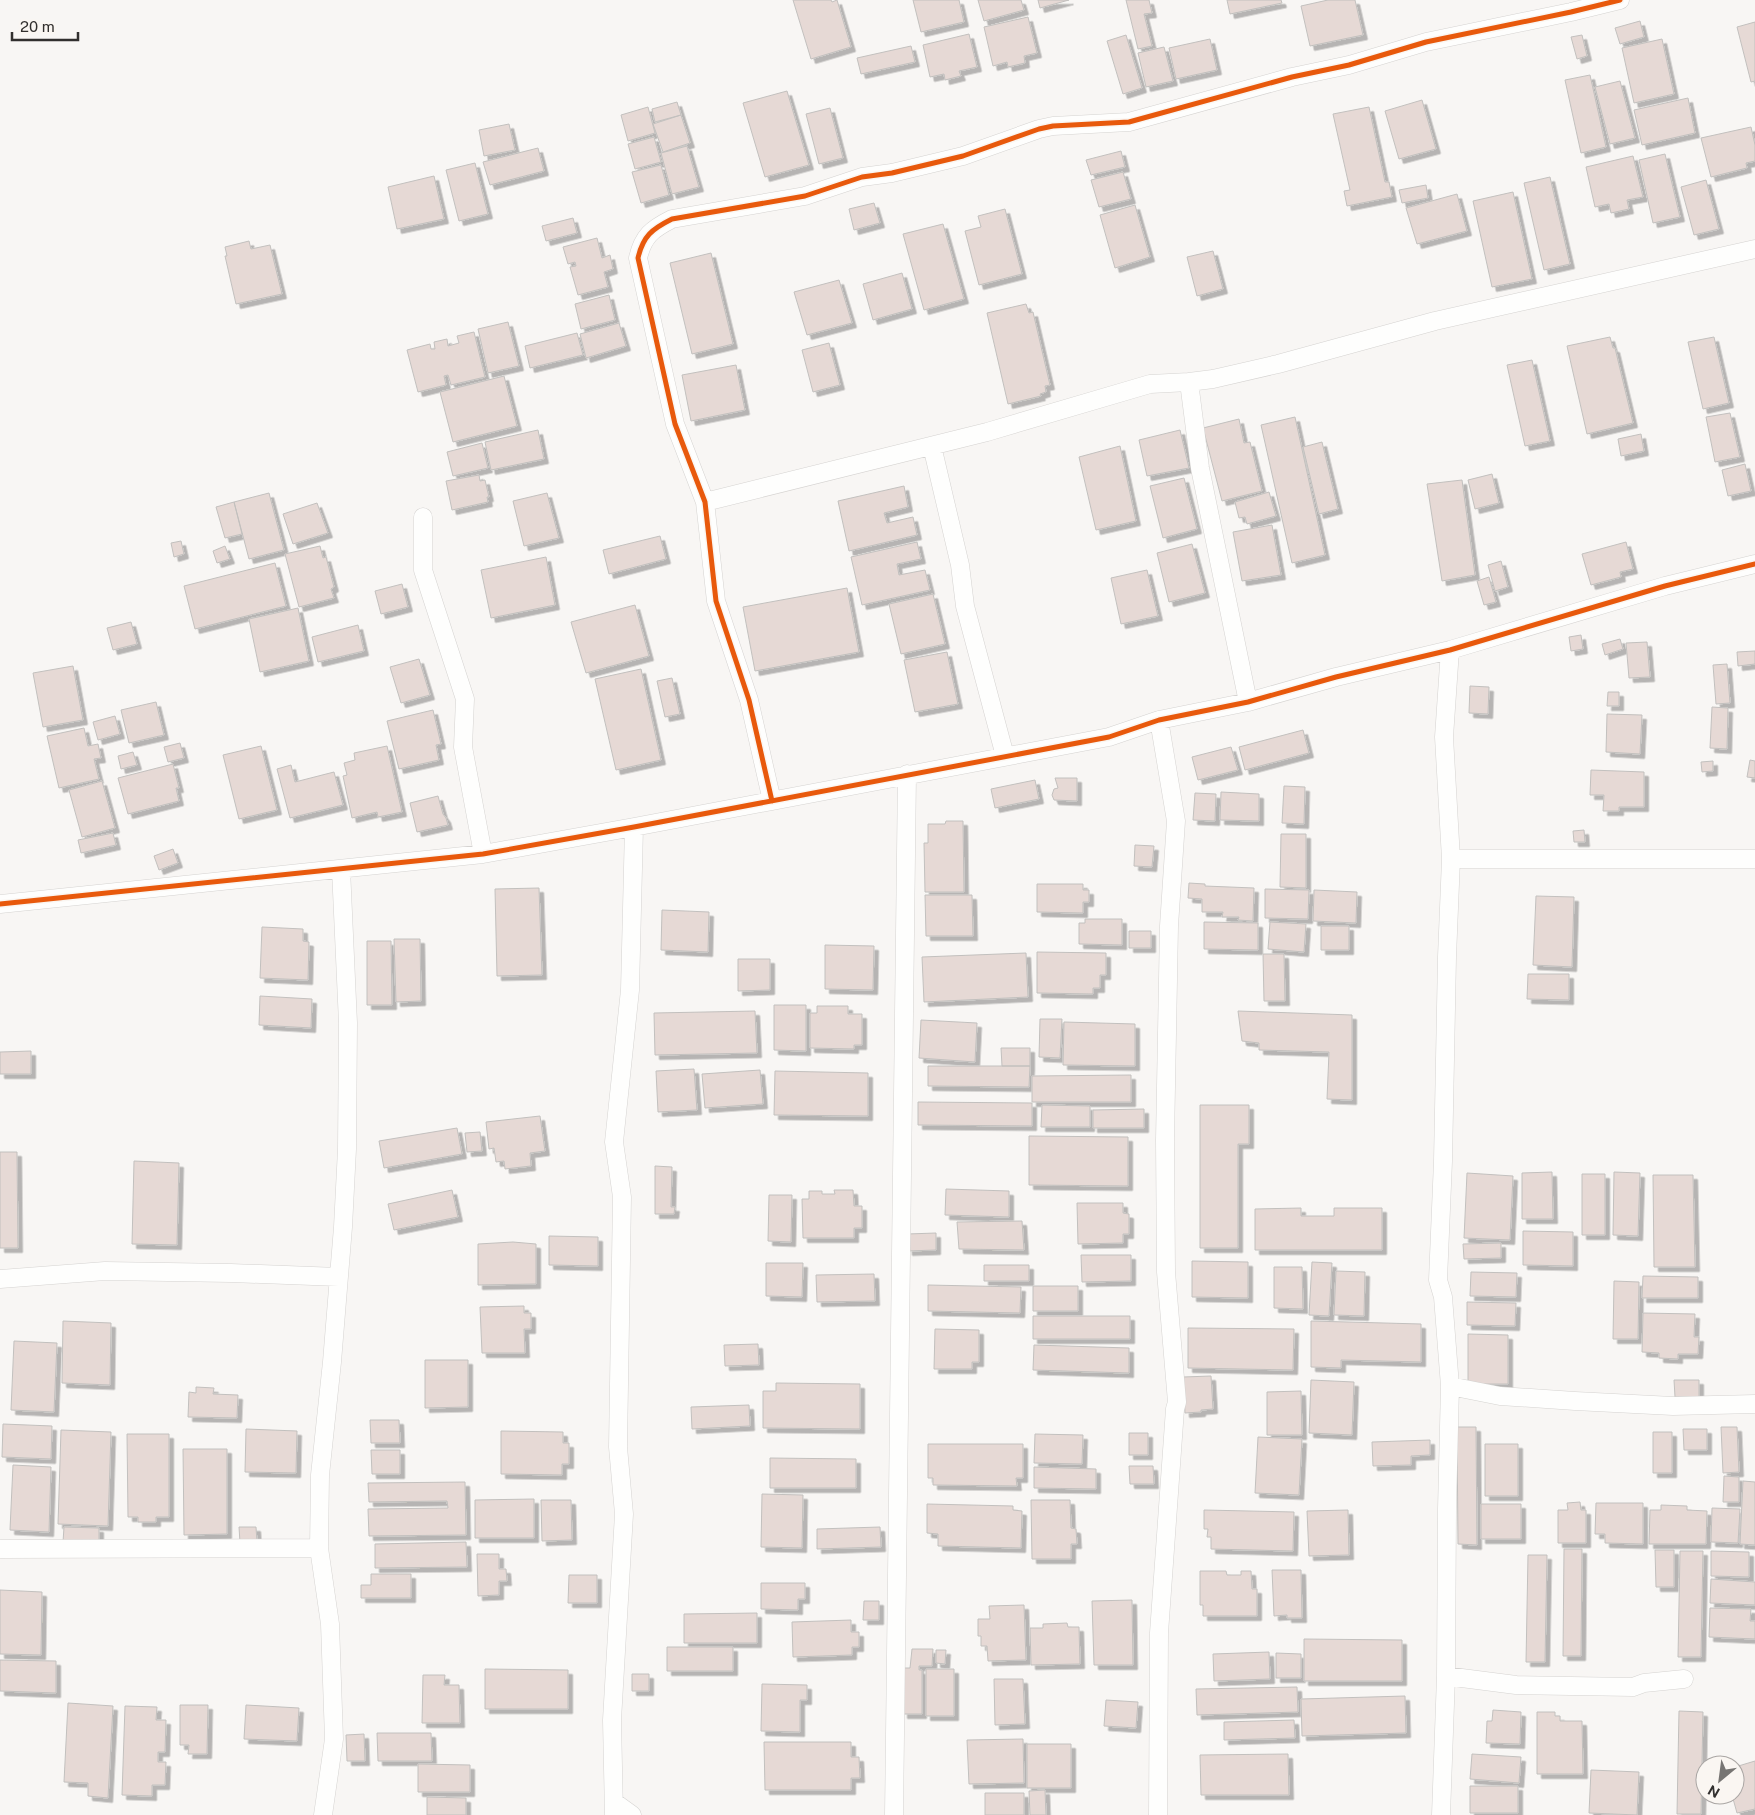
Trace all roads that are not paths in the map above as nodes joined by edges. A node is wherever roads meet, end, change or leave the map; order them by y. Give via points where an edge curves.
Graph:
1 (1620, 0) edge
2 (1755, 250) edge
3 (1189, 382) junction
4 (932, 446) junction
5 (705, 502) junction
6 (423, 517) dead end
7 (1755, 564) edge
8 (1450, 650) junction
9 (1248, 702) junction
10 (1159, 720) junction
11 (1005, 756) junction
12 (907, 774) junction
13 (772, 801) junction
14 (634, 828) junction
15 (483, 854) junction
16 (1451, 859) junction
17 (1755, 859) edge
18 (341, 869) junction
19 (0, 904) edge
20 (339, 1278) junction
21 (0, 1279) edge
22 (1450, 1386) junction
23 (1755, 1404) edge
24 (319, 1548) junction
25 (0, 1549) edge
26 (1446, 1676) junction
27 (1684, 1678) dead end
28 (614, 1808) edge
29 (323, 1815) edge
30 (632, 1815) edge
31 (894, 1815) edge
32 (1158, 1815) edge
33 (1442, 1815) edge

1 - 5 street via 1426,42 1128,122 1039,129 963,156 862,178 805,196 687,215 657,226 641,245 638,258 675,424
2 - 3 street via 1435,321 1278,364
3 - 4 street via 1150,384
3 - 9 street via 1200,468
4 - 5 street
4 - 11 street via 960,564 965,606
5 - 13 street via 716,601 749,700
6 - 15 street via 423,570 465,699 463,746
7 - 8 street via 1665,586
8 - 9 street
8 - 16 street via 1444,737
9 - 10 street
10 - 11 street via 1109,737
10 - 32 street via 1176,821 1169,935 1165,1140 1166,1272 1177,1402 1159,1634
11 - 12 street
12 - 13 street
12 - 31 street
13 - 14 street
14 - 15 street
14 - 28 street via 630,990 614,1142 622,1197 618,1447 624,1514 612,1720
15 - 18 street
16 - 17 street
16 - 22 street via 1438,1280 1443,1297
18 - 19 street
18 - 20 street via 348,1032 347,1149
20 - 21 street via 105,1272
20 - 24 street via 320,1475
22 - 23 street via 1500,1396 1575,1401 1673,1406
22 - 26 street
24 - 25 street
24 - 29 street via 330,1624 334,1740
26 - 27 street via 1516,1686 1633,1687
26 - 33 street
28 - 30 street

